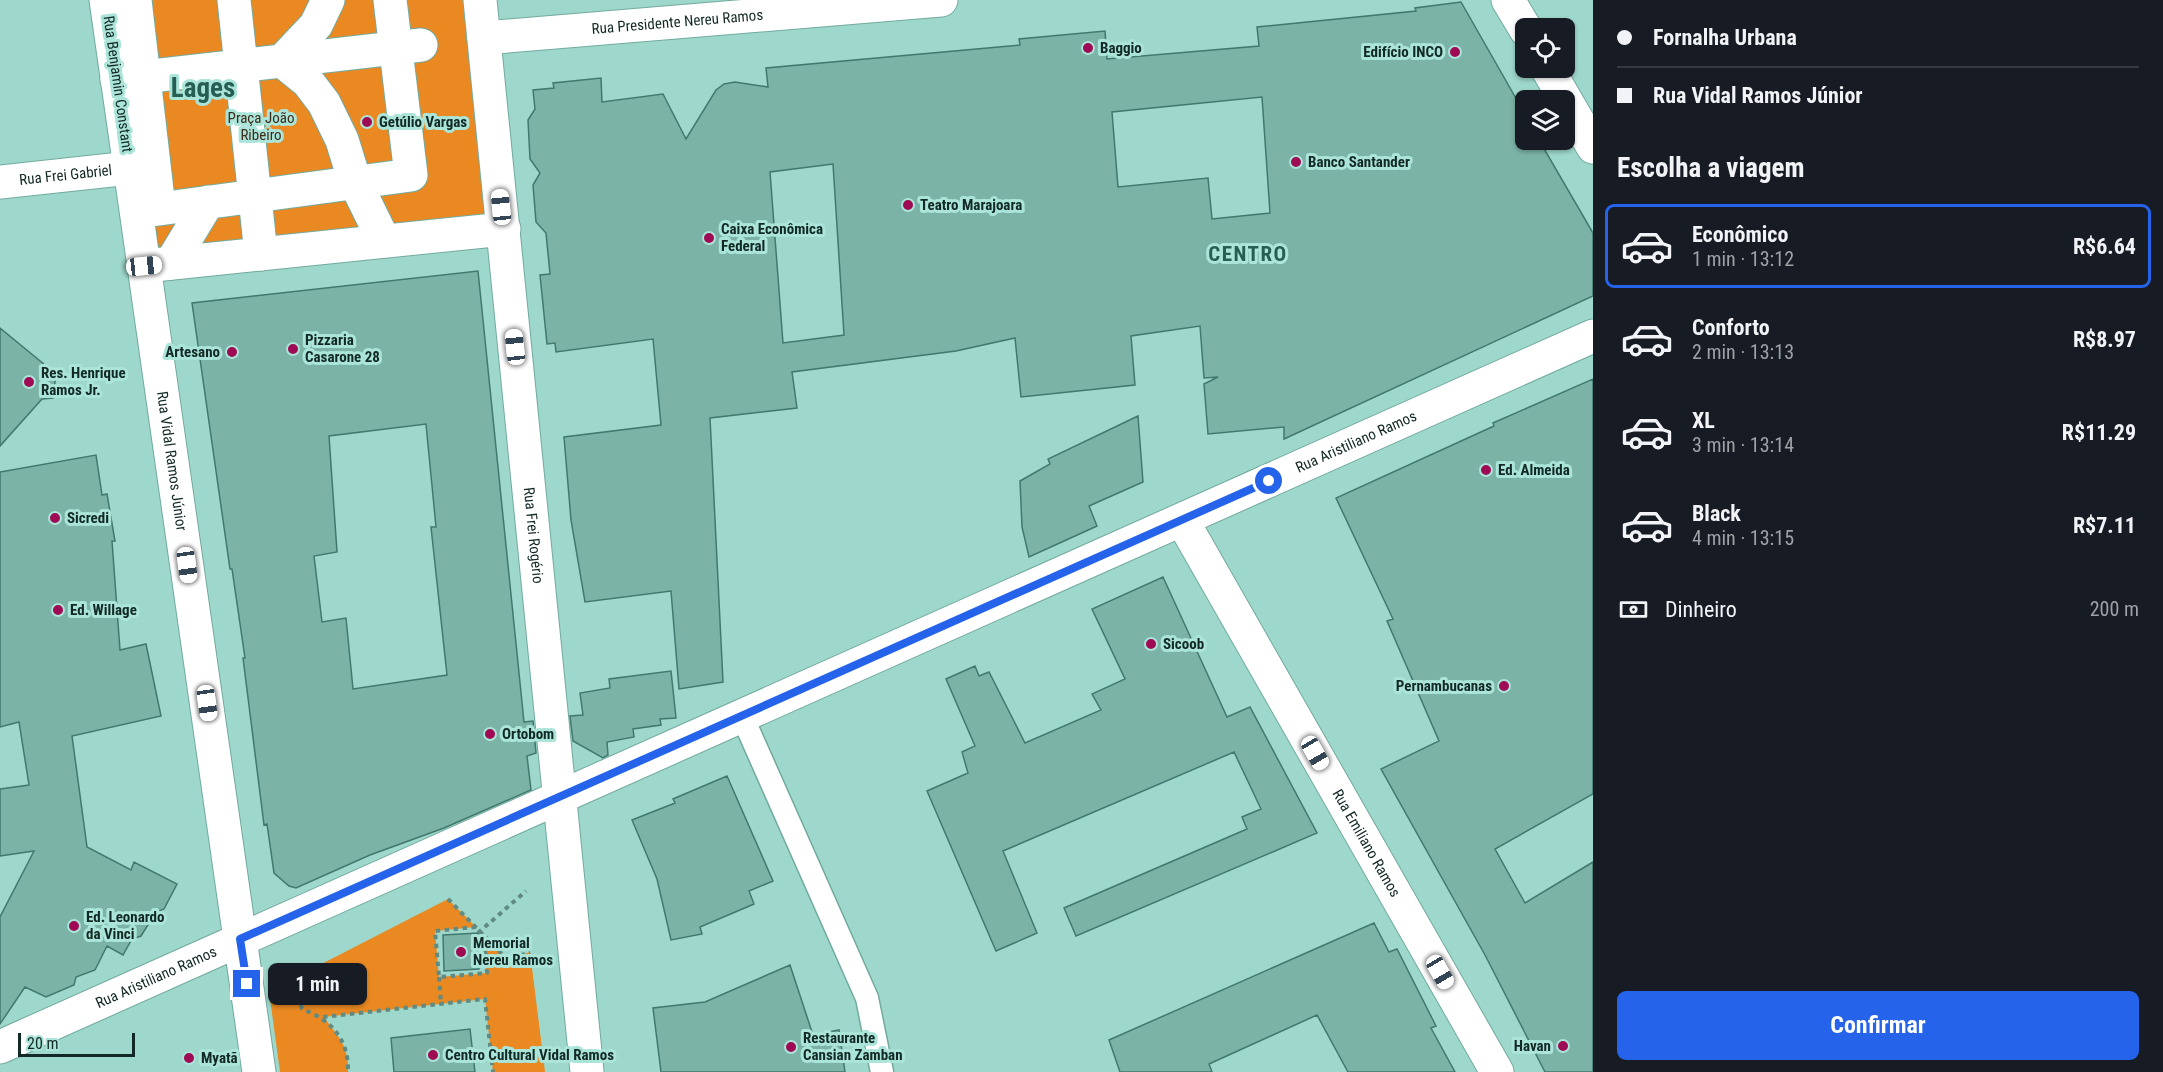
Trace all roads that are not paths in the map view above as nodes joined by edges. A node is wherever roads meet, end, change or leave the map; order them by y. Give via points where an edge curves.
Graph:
1 (106, 0) edge
2 (135, 0) edge
3 (234, 0) edge
4 (328, 0) edge
5 (390, 0) edge
6 (480, 0) edge
7 (941, 0) edge
8 (1508, 0) edge
9 (1519, 18) edge
10 (484, 38) junction
11 (409, 47) junction
12 (282, 61) junction
13 (241, 66) junction
14 (130, 78) junction
15 (1553, 78) edge
16 (1593, 147) edge
17 (130, 168) junction
18 (0, 182) edge
19 (355, 182) junction
20 (255, 196) junction
21 (208, 202) junction
22 (148, 210) junction
23 (504, 229) junction
24 (384, 241) junction
25 (261, 254) junction
26 (158, 264) junction
27 (1593, 336) edge
28 (1182, 520) junction
29 (742, 716) junction
30 (560, 797) junction
31 (240, 939) junction
32 (0, 1047) edge
33 (259, 1072) edge
34 (587, 1072) edge
35 (882, 1072) edge
36 (1497, 1072) edge

1 - 14 street, Rua Benjamin Constant
2 - 14 street
3 - 13 street
4 - 12 street via 316,25
5 - 11 street
6 - 10 street, Rua Frei Rogério
7 - 10 street, Rua Presidente Nereu Ramos
8 - 9 street
10 - 23 street, Rua Frei Rogério
11 - 12 street
11 - 19 street via 421,174
12 - 13 street
12 - 19 street via 308,82 324,103 342,140
13 - 14 street
13 - 20 street
14 - 17 street, Rua Benjamin Constant
14 - 22 street
15 - 16 street
17 - 18 street, Rua Frei Gabriel
17 - 22 street, Rua Vidal Ramos Júnior
19 - 20 street
19 - 24 street
20 - 21 street
20 - 25 street
21 - 22 street
21 - 26 street
22 - 26 street, Rua Vidal Ramos Júnior
23 - 24 street
23 - 30 street, Rua Frei Rogério
24 - 25 street
25 - 26 street
26 - 31 street, Rua Vidal Ramos Júnior
27 - 28 street, Rua Aristiliano Ramos
28 - 29 street, Rua Aristiliano Ramos
28 - 36 street, Rua Emiliano Ramos
29 - 30 street, Rua Aristiliano Ramos
29 - 35 lane via 867,998
30 - 31 street, Rua Aristiliano Ramos
30 - 34 street, Rua Frei Rogério
31 - 32 street, Rua Aristiliano Ramos
31 - 33 street, Rua Vidal Ramos Júnior

